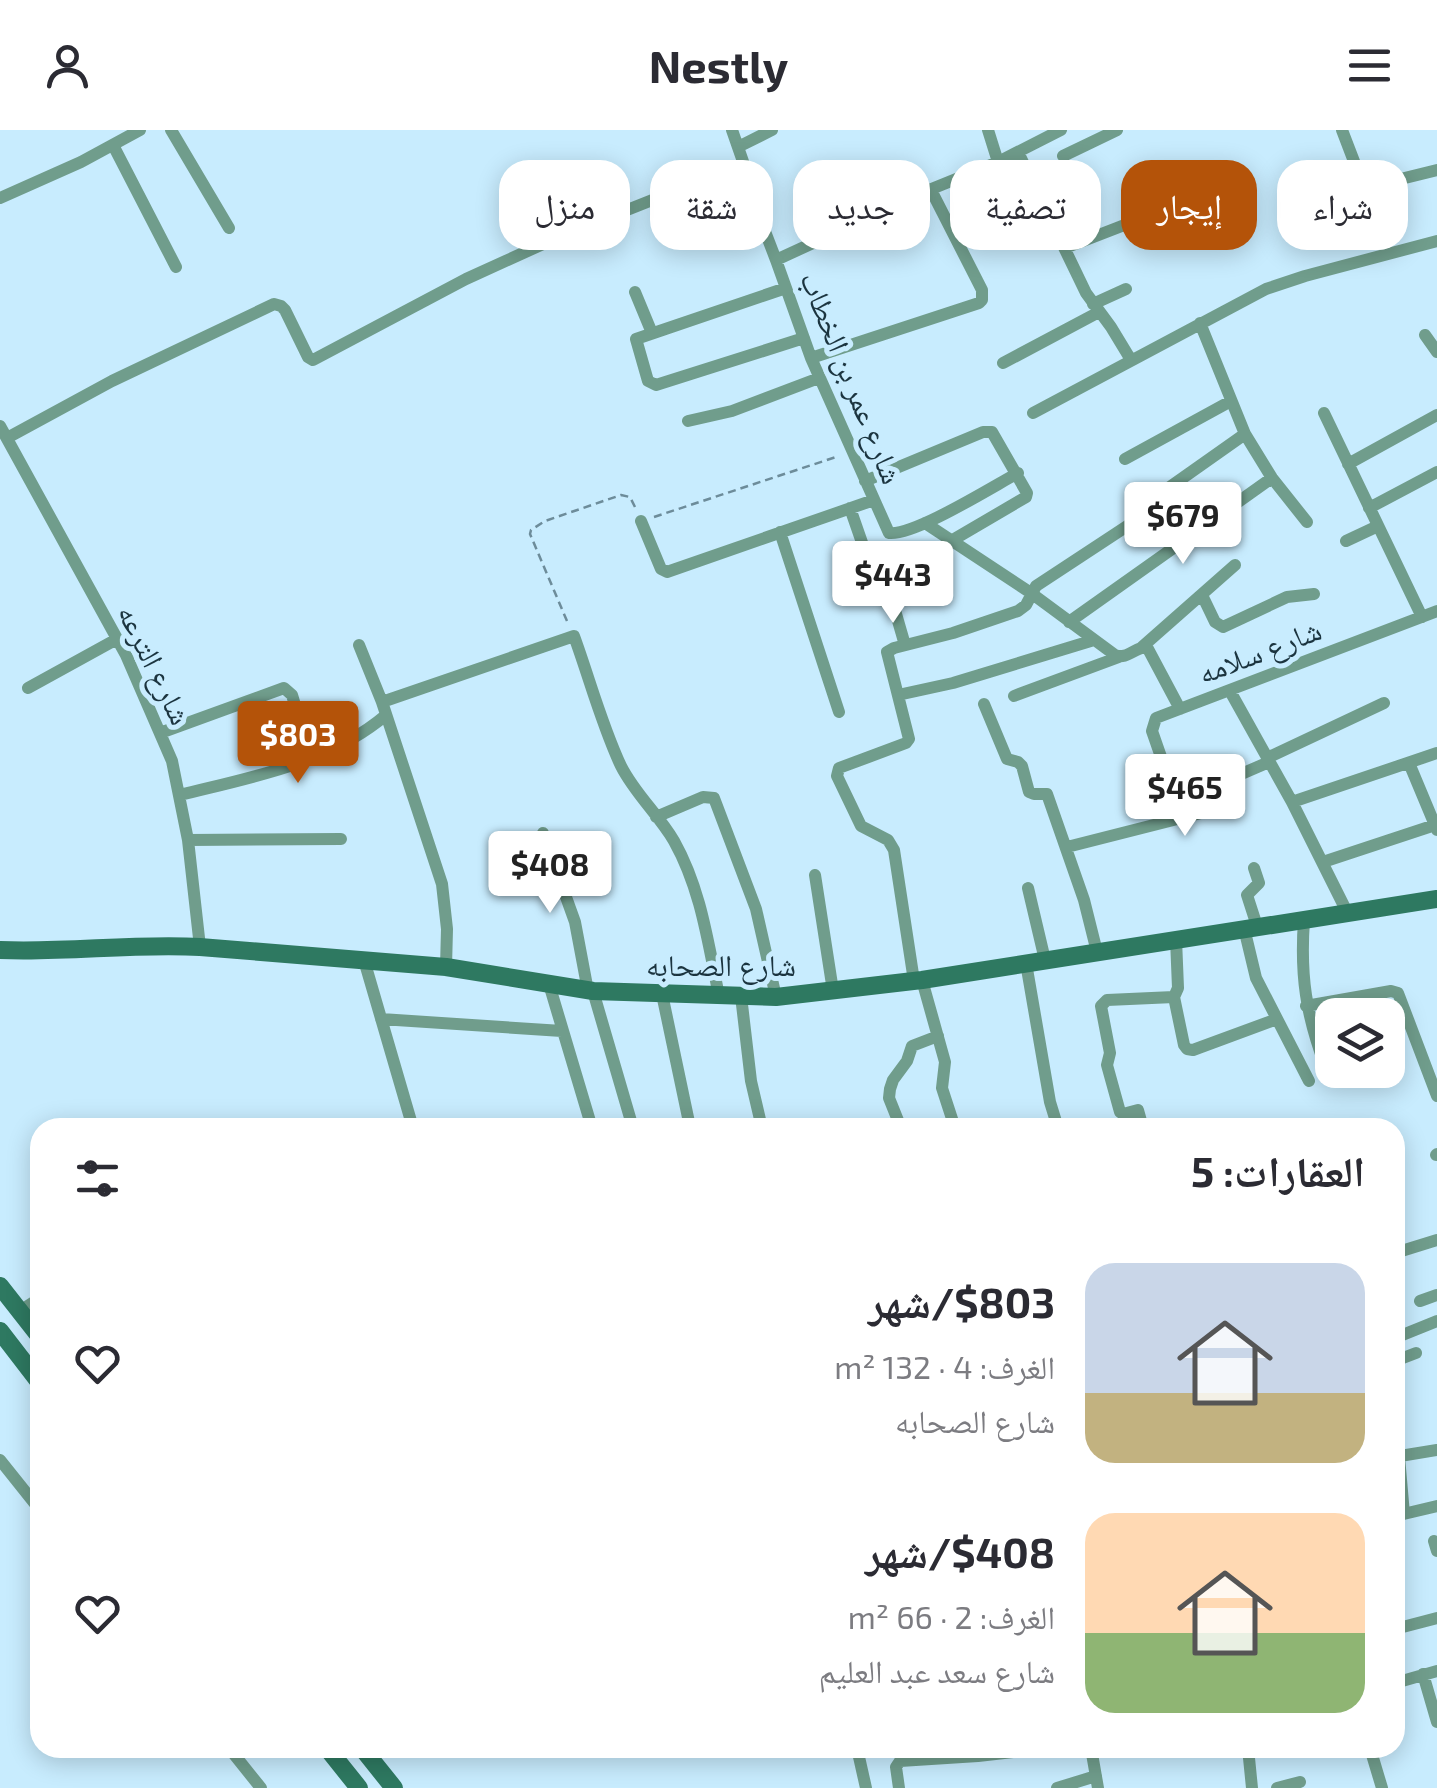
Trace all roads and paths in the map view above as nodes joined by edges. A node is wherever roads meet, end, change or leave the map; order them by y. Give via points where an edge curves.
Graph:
1 (140, 130) edge
2 (171, 130) edge
3 (732, 130) edge
4 (772, 130) edge
5 (988, 130) edge
6 (1061, 130) edge
7 (1117, 130) edge
8 (1342, 130) edge
9 (113, 145) junction
10 (738, 147) junction
11 (1018, 152) junction
12 (1063, 156) dead end
13 (743, 160) edge
14 (997, 160) edge
15 (1002, 160) edge
16 (1022, 160) edge
17 (1353, 160) edge
18 (1437, 170) edge
19 (1408, 177) edge
20 (950, 182) edge
21 (931, 190) junction
22 (0, 198) edge
23 (650, 201) edge
24 (230, 228) dead end
25 (1437, 242) edge
26 (772, 250) edge
27 (1066, 250) edge
28 (776, 260) junction
29 (176, 266) dead end
30 (786, 288) junction
31 (1126, 288) dead end
32 (634, 292) dead end
33 (1096, 308) junction
34 (1200, 324) junction
35 (652, 333) junction
36 (1425, 335) dead end
37 (804, 338) junction
38 (1437, 352) edge
39 (810, 358) junction
40 (1131, 360) junction
41 (1003, 363) dead end
42 (819, 378) junction
43 (1230, 401) junction
44 (1033, 413) dead end
45 (1324, 414) dead end
46 (1437, 415) edge
47 (688, 421) dead end
48 (3, 432) edge
49 (1244, 434) junction
50 (1125, 459) dead end
51 (1348, 464) junction
52 (1437, 472) edge
53 (1018, 473) junction
54 (1272, 478) junction
55 (865, 480) junction
56 (874, 500) junction
57 (850, 508) junction
58 (1370, 508) junction
59 (641, 521) dead end
60 (1307, 522) dead end
61 (925, 523) junction
62 (1378, 526) junction
63 (780, 532) junction
64 (951, 541) junction
65 (1346, 541) dead end
66 (1235, 565) dead end
67 (1031, 593) junction
68 (1314, 594) dead end
69 (1202, 595) junction
70 (1437, 611) edge
71 (1422, 617) junction
72 (1070, 622) junction
73 (117, 639) junction
74 (1094, 640) junction
75 (360, 645) dead end
76 (905, 645) junction
77 (1142, 647) junction
78 (1119, 657) junction
79 (28, 688) dead end
80 (1230, 691) junction
81 (898, 696) junction
82 (1014, 696) dead end
83 (1384, 703) dead end
84 (984, 704) dead end
85 (384, 709) junction
86 (1180, 709) junction
87 (839, 712) dead end
88 (160, 732) junction
89 (1437, 754) edge
90 (312, 759) junction
91 (1268, 760) junction
92 (1409, 762) junction
93 (1166, 774) dead end
94 (180, 795) junction
95 (1292, 802) junction
96 (656, 817) junction
97 (1436, 827) edge
98 (543, 833) dead end
99 (341, 839) dead end
100 (188, 840) junction
101 (1067, 847) junction
102 (1322, 862) junction
103 (1254, 868) dead end
104 (815, 875) dead end
105 (1028, 888) dead end
106 (1437, 899) edge
107 (1348, 914) junction
108 (1304, 920) junction
109 (1250, 927) junction
110 (1176, 939) junction
111 (200, 947) junction
112 (0, 950) edge
113 (1097, 952) junction
114 (364, 960) junction
115 (1035, 962) junction
116 (446, 966) junction
117 (918, 980) junction
118 (549, 984) junction
119 (590, 991) junction
120 (832, 991) junction
121 (662, 994) junction
122 (719, 996) junction
123 (741, 996) junction
124 (776, 996) junction
125 (1174, 997) junction
126 (1306, 1006) junction
127 (381, 1019) junction
128 (1277, 1019) junction
129 (562, 1031) junction
130 (938, 1036) junction
131 (1315, 1040) edge
132 (1309, 1080) dead end
133 (1437, 1096) edge
134 (409, 1118) edge
135 (589, 1118) edge
136 (630, 1118) edge
137 (688, 1118) edge
138 (760, 1118) edge
139 (897, 1118) edge
140 (952, 1118) edge
141 (1055, 1118) edge
142 (1140, 1118) edge
143 (1437, 1240) edge
144 (1405, 1250) edge
145 (0, 1286) edge
146 (1437, 1295) edge
147 (1420, 1301) dead end
148 (30, 1305) edge
149 (20, 1312) junction
150 (1437, 1322) edge
151 (30, 1324) edge
152 (0, 1331) edge
153 (1405, 1334) edge
154 (1416, 1353) dead end
155 (1405, 1357) edge
156 (30, 1371) edge
157 (1437, 1450) edge
158 (1405, 1455) edge
159 (0, 1460) edge
160 (30, 1498) edge
161 (1437, 1506) edge
162 (1405, 1514) edge
163 (1437, 1618) edge
164 (1405, 1626) edge
165 (1430, 1672) edge
166 (1405, 1679) edge
167 (1437, 1722) edge
168 (237, 1758) edge
169 (335, 1758) edge
170 (370, 1758) edge
171 (858, 1758) edge
172 (924, 1758) edge
173 (1249, 1758) edge
174 (1373, 1758) edge
175 (1097, 1782) edge
176 (1300, 1782) dead end
177 (261, 1788) edge
178 (359, 1788) edge
179 (394, 1788) edge
180 (866, 1788) edge
181 (899, 1788) edge
182 (1057, 1788) edge
183 (1252, 1788) edge
184 (1277, 1788) edge
185 (1382, 1788) edge

1 - 9 street
2 - 24 street
3 - 10 street, شارع عمر بن الخطاب
4 - 10 street
5 - 14 street
6 - 11 street
7 - 12 street
8 - 17 street
9 - 22 street
9 - 29 street
10 - 13 street, شارع عمر بن الخطاب
11 - 15 street
11 - 16 street
18 - 19 street
20 - 21 street
21 - 28 street
21 - 39 street via 982,300
23 - 48 street via 466,279 316,359 310,360 284,310 274,304
25 - 34 street via 1266,289
26 - 28 street, شارع عمر بن الخطاب
27 - 33 street
28 - 30 street, شارع عمر بن الخطاب
30 - 35 street
30 - 37 street, شارع عمر بن الخطاب
31 - 33 street
32 - 35 street
33 - 40 street
33 - 41 street
34 - 40 street
34 - 43 street
35 - 37 street via 636,343 648,381 656,385
36 - 38 street
37 - 39 street, شارع عمر بن الخطاب
39 - 42 street, شارع عمر بن الخطاب
40 - 44 street
42 - 47 street
42 - 55 street, شارع عمر بن الخطاب
43 - 49 street
43 - 50 street
45 - 51 street
46 - 51 street
48 - 73 street, شارع الترعه
49 - 54 street
49 - 67 street via 1160,494 1151,510
51 - 58 street
52 - 58 street
53 - 55 street via 988,430
53 - 61 street
53 - 64 street via 1026,497
54 - 60 street
54 - 72 street
55 - 56 street, شارع عمر بن الخطاب
56 - 57 street
56 - 61 street, شارع عمر بن الخطاب via 893,534
57 - 63 street
57 - 76 street
58 - 62 street
59 - 63 street via 667,572
61 - 64 street
62 - 65 street
62 - 71 street
63 - 87 street
64 - 67 street
66 - 69 street
67 - 72 street
67 - 76 street via 1018,611
68 - 69 street via 1287,597 1223,628
69 - 77 street
70 - 71 street, شارع سلامه
71 - 80 street, شارع سلامه
72 - 74 street
73 - 79 street
73 - 88 street, شارع الترعه
74 - 78 street
74 - 81 street
75 - 85 street
76 - 81 street via 888,652
77 - 78 street
77 - 86 street via 1149,648
78 - 82 street
80 - 86 street, شارع سلامه
80 - 91 street
81 - 117 street via 908,741 844,765 837,776 861,826 894,850
83 - 91 street
84 - 101 street via 1007,758 1022,766 1029,792 1047,794
85 - 90 street via 350,742
85 - 96 street via 574,636 620,764
85 - 116 street via 442,884
86 - 93 street, شارع سلامه via 1153,724
88 - 90 street via 284,688 292,694
88 - 94 street, شارع الترعه
89 - 92 street
90 - 94 street
91 - 95 street
91 - 101 street via 1209,788 1201,813
92 - 95 street
92 - 97 street
94 - 100 street, شارع الترعه
95 - 102 street
96 - 122 street via 698,897
96 - 124 street via 714,798 756,909
97 - 102 street
98 - 119 street via 575,922
99 - 100 street
100 - 111 street, شارع الترعه
101 - 113 street
102 - 107 street
103 - 109 street via 1259,884 1247,895
104 - 120 street
105 - 115 street
106 - 107 street, شارع الصحابه
107 - 108 street, شارع الصحابه
108 - 109 street, شارع الصحابه
108 - 126 street
109 - 110 street, شارع الصحابه
109 - 128 street via 1256,978
110 - 113 street, شارع الصحابه
110 - 125 street
111 - 112 street, شارع الصحابه
111 - 114 street, شارع الصحابه
113 - 115 street, شارع الصحابه
114 - 116 street, شارع الصحابه
114 - 127 street
115 - 117 street, شارع الصحابه
115 - 141 street
116 - 118 street, شارع الصحابه
117 - 120 street, شارع الصحابه
117 - 130 street
118 - 119 street, شارع الصحابه
118 - 129 street
119 - 121 street, شارع الصحابه
119 - 136 street
120 - 124 street, شارع الصحابه
121 - 122 street, شارع الصحابه
121 - 137 street
122 - 123 street, شارع الصحابه
123 - 124 street, شارع الصحابه
123 - 138 street
125 - 128 street via 1190,1050
125 - 142 street via 1107,1000 1102,1006 1120,1112 1138,1110
126 - 131 street
126 - 133 street via 1398,992
127 - 129 street
127 - 134 street
128 - 132 street
129 - 135 street
130 - 139 street via 912,1046 893,1080 889,1098
130 - 140 street
143 - 144 street
145 - 149 street
146 - 147 street
148 - 149 street
149 - 151 street
150 - 153 street
152 - 156 street
154 - 155 street
157 - 158 street
159 - 160 street
161 - 162 street
163 - 164 street
165 - 166 street
165 - 167 street
168 - 177 street
169 - 178 street
170 - 179 street
171 - 180 street
172 - 181 street via 897,1764
173 - 183 street
174 - 185 street
175 - 182 street
176 - 184 street

